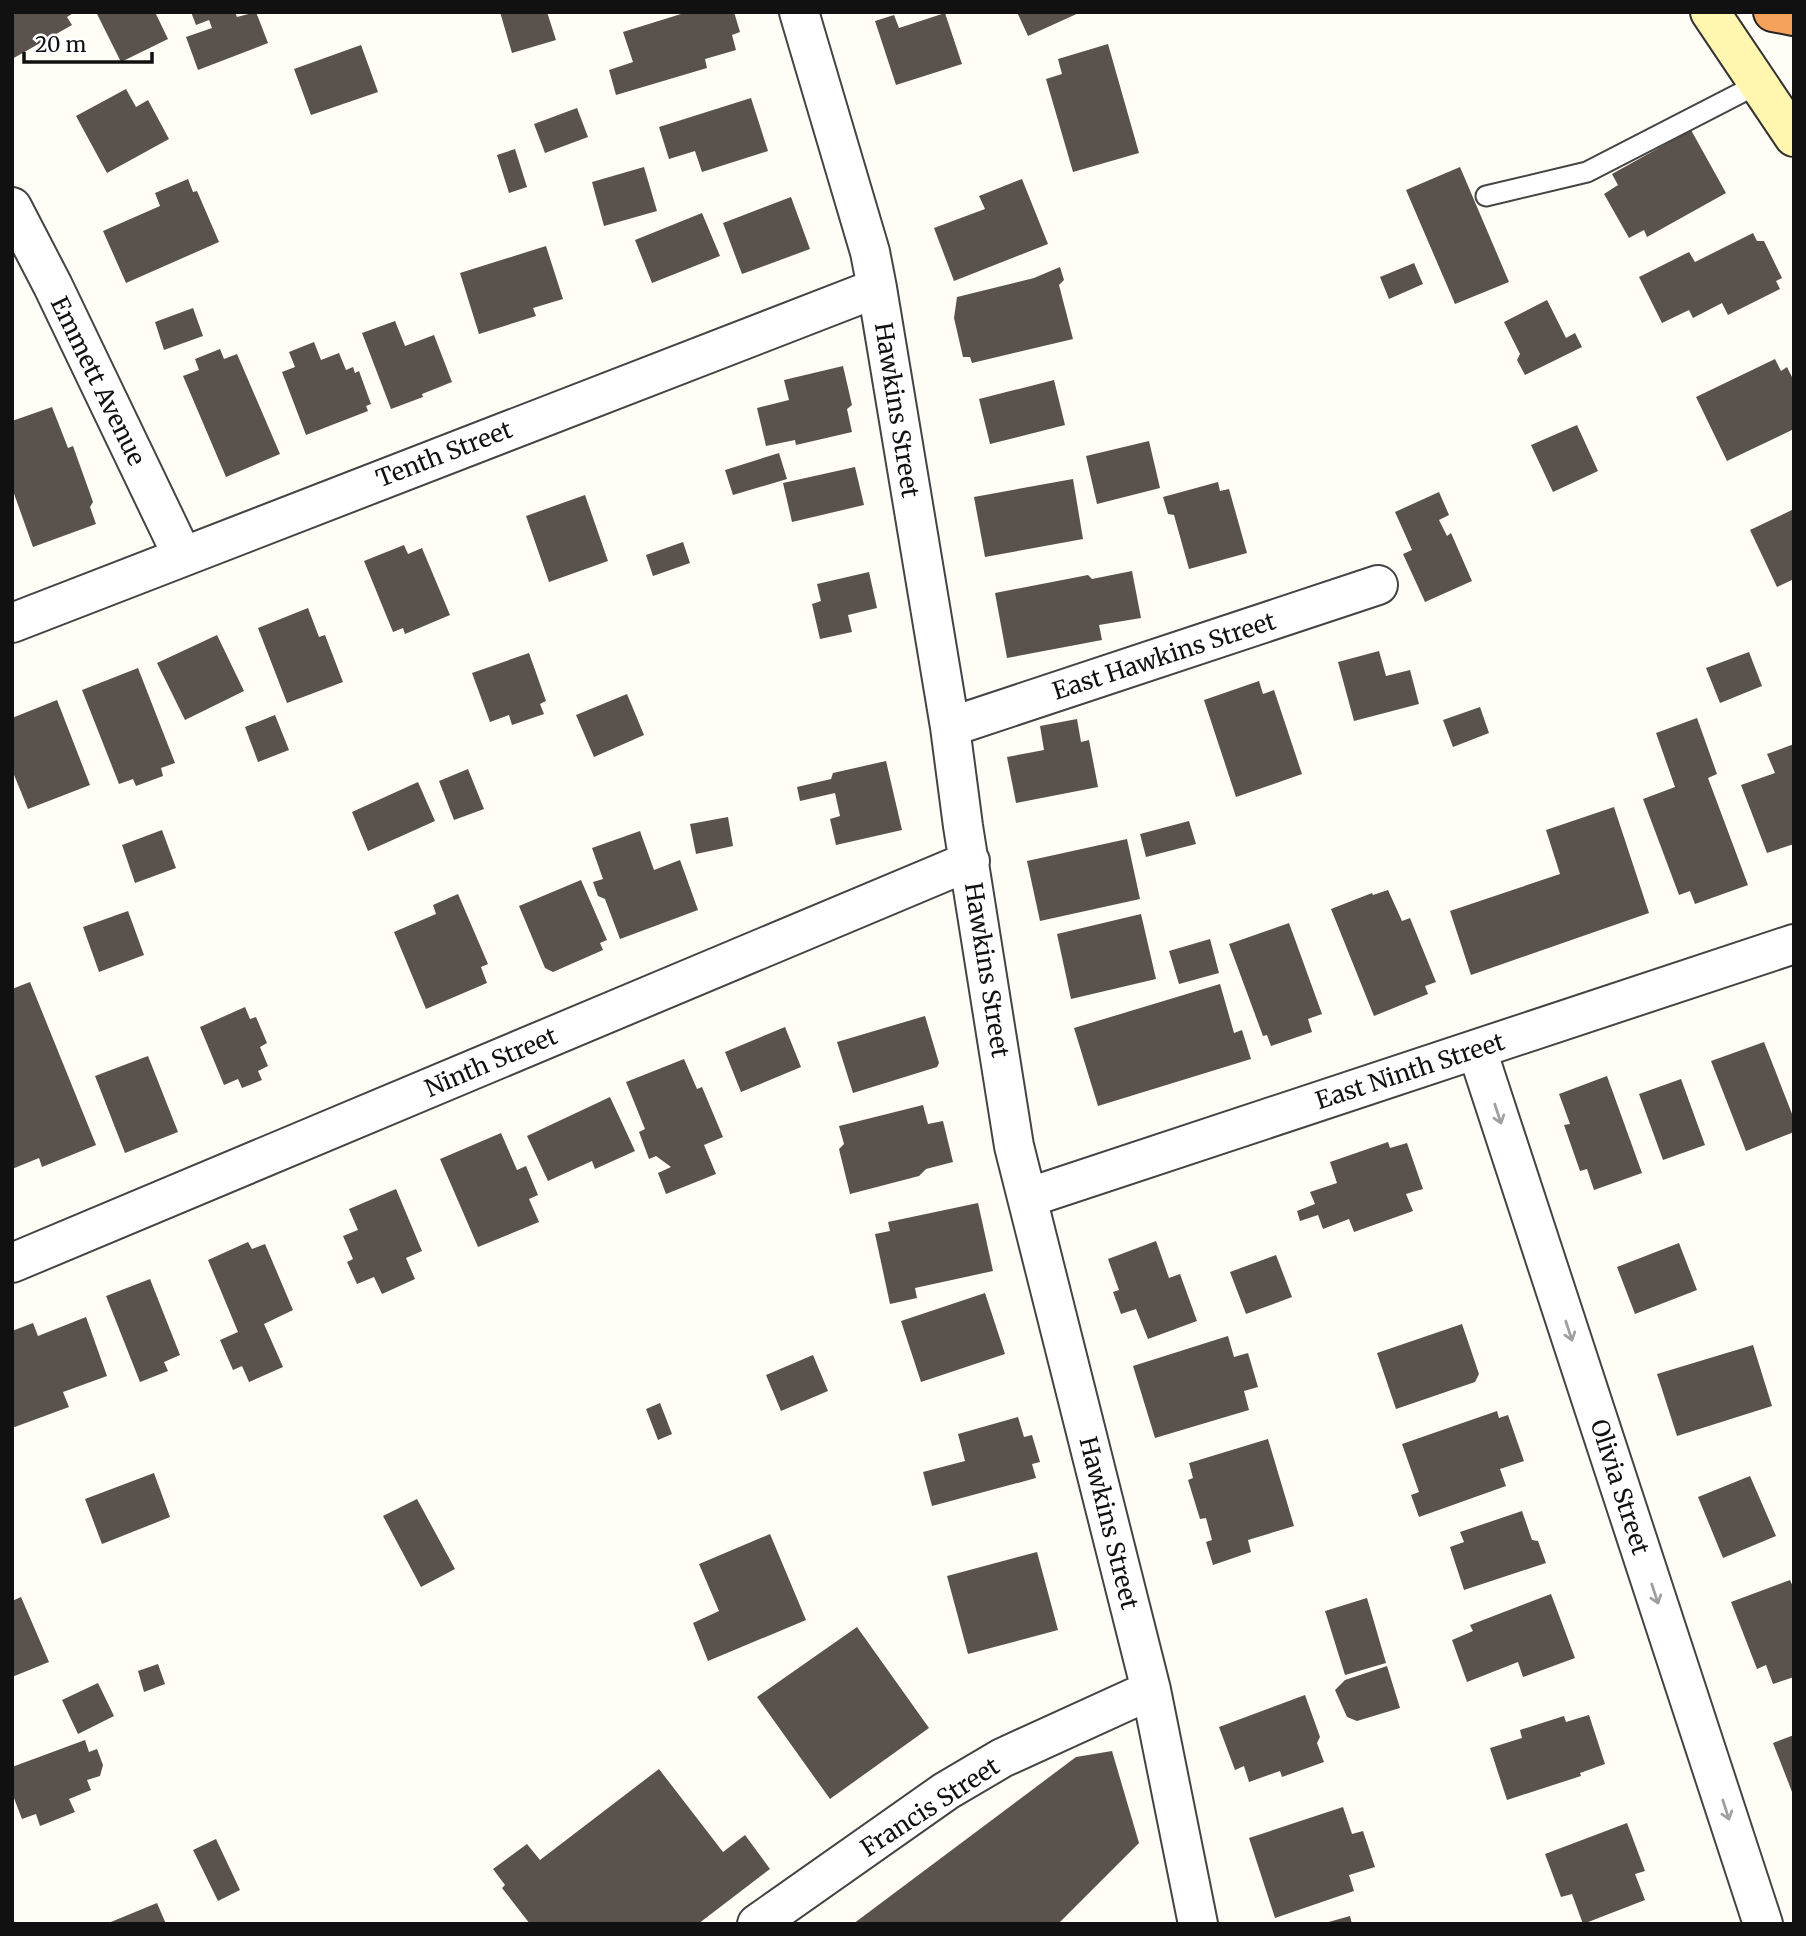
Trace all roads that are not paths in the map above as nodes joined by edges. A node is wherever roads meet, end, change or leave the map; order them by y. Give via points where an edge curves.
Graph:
1 (799, 12) edge
2 (1710, 12) edge
3 (1773, 12) edge
4 (1794, 16) edge
5 (1758, 84) junction
6 (1794, 137) edge
7 (1486, 196) dead end
8 (12, 207) edge
9 (877, 288) junction
10 (182, 555) junction
11 (1378, 585) dead end
12 (12, 623) edge
13 (950, 727) junction
14 (970, 861) junction
15 (1794, 944) edge
16 (1477, 1050) junction
17 (1027, 1198) junction
18 (12, 1263) edge
19 (1151, 1690) junction
20 (757, 1924) edge
21 (1198, 1924) edge
22 (1763, 1924) edge

1 - 9 street, Hawkins Street
2 - 5 main road
3 - 4 highway
5 - 6 main road
5 - 7 lane via 1587,172
8 - 10 street, Emmett Avenue
9 - 10 street, Tenth Street
9 - 13 street, Hawkins Street
10 - 12 street, Tenth Street
11 - 13 street, East Hawkins Street
13 - 14 street, Hawkins Street
14 - 17 street, Hawkins Street via 1014,1146
14 - 18 street, Ninth Street
15 - 16 street, East Ninth Street
16 - 17 street, East Ninth Street
16 -> 22 street, Olivia Street
17 - 19 street, Hawkins Street
19 - 20 street, Francis Street via 1002,1758 946,1791
19 - 21 street, Hawkins Street

